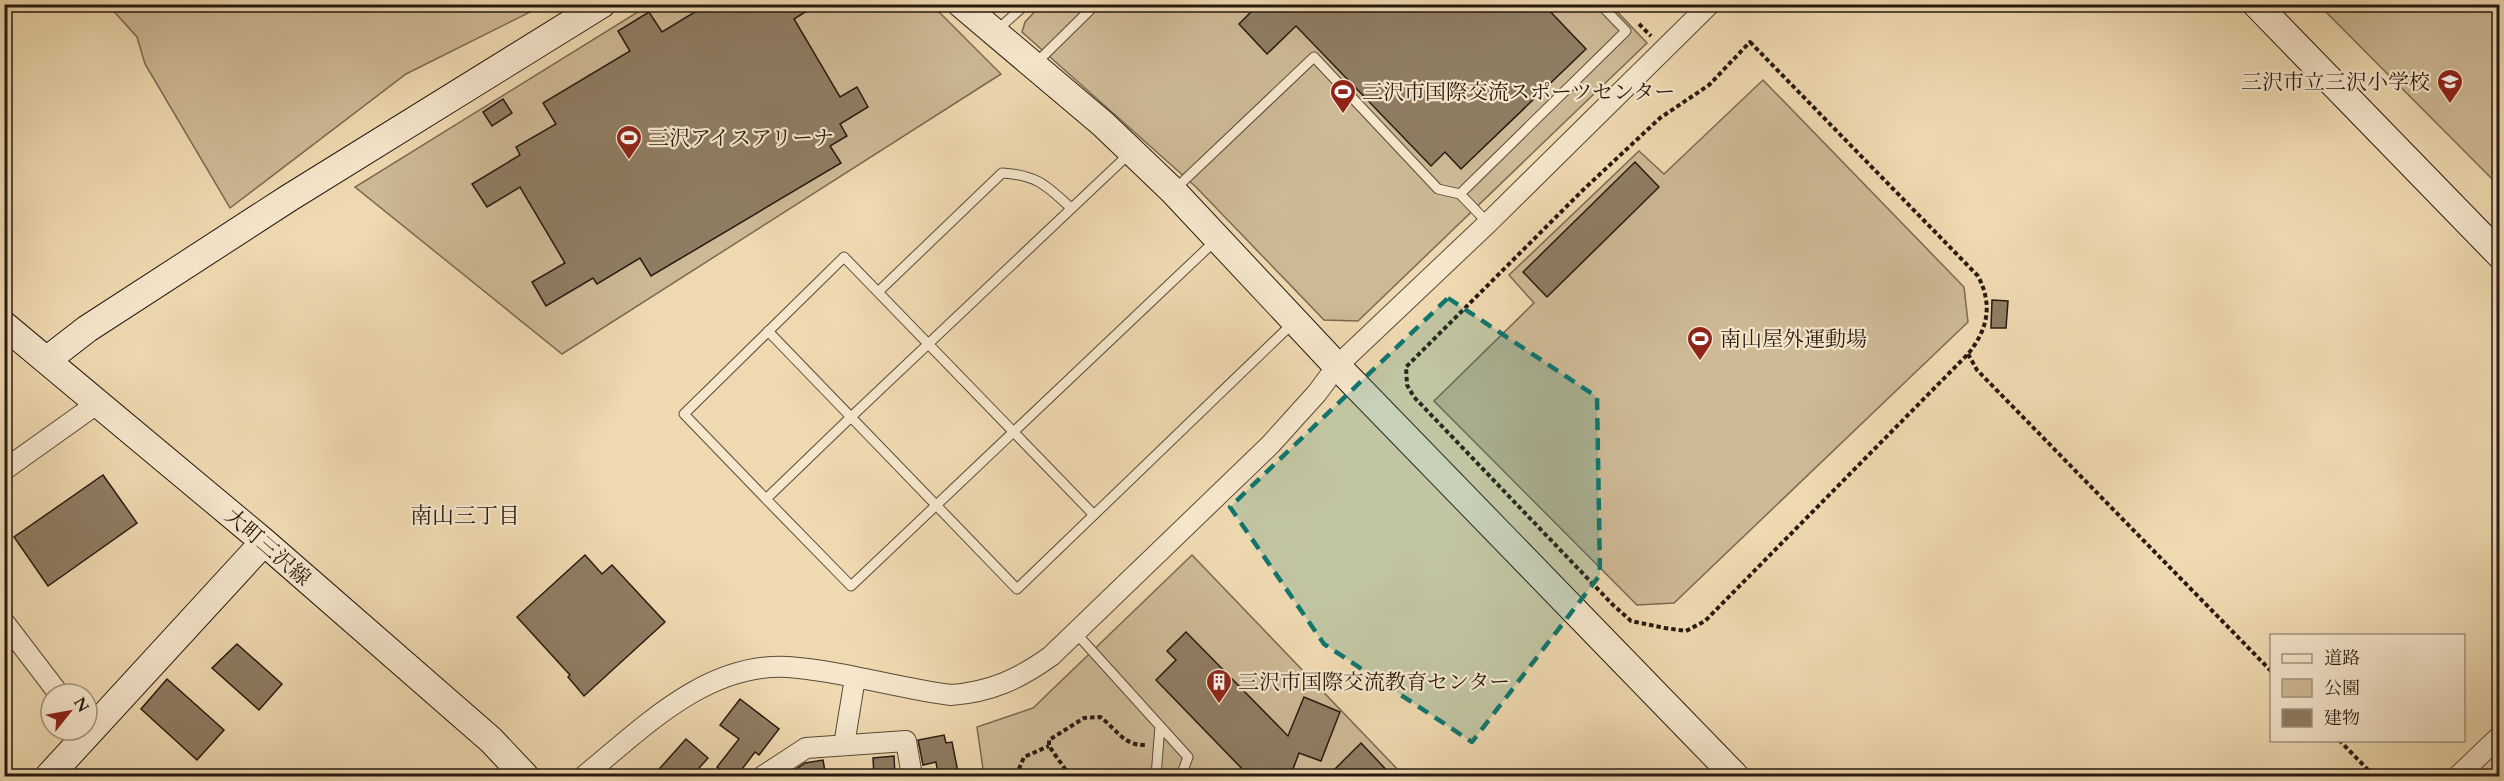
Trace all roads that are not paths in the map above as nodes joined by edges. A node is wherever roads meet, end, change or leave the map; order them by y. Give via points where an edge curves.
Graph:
1 (602, 4) edge
2 (961, 4) edge
3 (1026, 4) edge
4 (1096, 4) edge
5 (1600, 4) edge
6 (1710, 4) edge
7 (2262, 7) edge
8 (994, 33) junction
9 (1033, 66) junction
10 (1131, 151) junction
11 (1173, 191) junction
12 (1460, 194) junction
13 (1071, 208) junction
14 (1488, 223) junction
15 (1218, 238) junction
16 (2499, 255) edge
17 (878, 292) junction
18 (1295, 322) junction
19 (4, 325) edge
20 (768, 331) junction
21 (928, 344) junction
22 (46, 360) junction
23 (1337, 366) junction
24 (98, 404) junction
25 (851, 417) junction
26 (1013, 431) junction
27 (4, 470) edge
28 (766, 499) junction
29 (936, 504) junction
30 (1094, 515) junction
31 (264, 542) junction
32 (4, 622) edge
33 (1076, 632) junction
34 (855, 678) junction
35 (50, 682) edge
36 (99, 719) edge
37 (1160, 726) junction
38 (2499, 736) edge
39 (79, 742) edge
40 (844, 745) junction
41 (49, 777) edge
42 (525, 777) edge
43 (584, 777) edge
44 (764, 777) edge
45 (912, 777) edge
46 (1156, 777) edge
47 (1181, 777) edge
48 (1735, 777) edge
49 (2458, 777) edge

1 - 22 street via 289,198 87,329
2 - 8 street
3 - 8 lane
4 - 9 lane
5 - 12 lane via 1626,31
6 - 14 street
7 - 16 street
8 - 9 street
9 - 10 street
10 - 11 street
10 - 13 lane
11 - 12 lane via 1314,57 1438,189
11 - 15 street
12 - 14 lane
13 - 17 lane via 1040,180 1002,173
13 - 21 lane
14 - 23 street
15 - 18 street
15 - 26 lane
17 - 20 lane via 844,257
17 - 21 lane
18 - 23 street
18 - 30 lane
19 - 22 street, 大町三沢線
20 - 25 lane
20 - 28 lane via 684,414
21 - 25 lane
21 - 26 lane
22 - 24 street, 大町三沢線
23 - 33 street via 1270,445
23 - 48 street
24 - 27 street
24 - 31 street, 大町三沢線
25 - 28 lane
25 - 29 lane
26 - 29 lane
26 - 30 lane
28 - 29 lane via 851,586
29 - 30 lane via 1017,589
31 - 36 street
31 - 42 street, 大町三沢線 via 491,740
32 - 35 street
33 - 34 street via 1025,674 977,693 951,695
33 - 37 lane
34 - 40 street
34 - 43 street via 787,667 740,672 715,681 660,714
37 - 46 lane
37 - 47 lane via 1188,757
38 - 49 street
39 - 41 street
40 - 44 street via 806,748
40 - 45 street via 906,741

